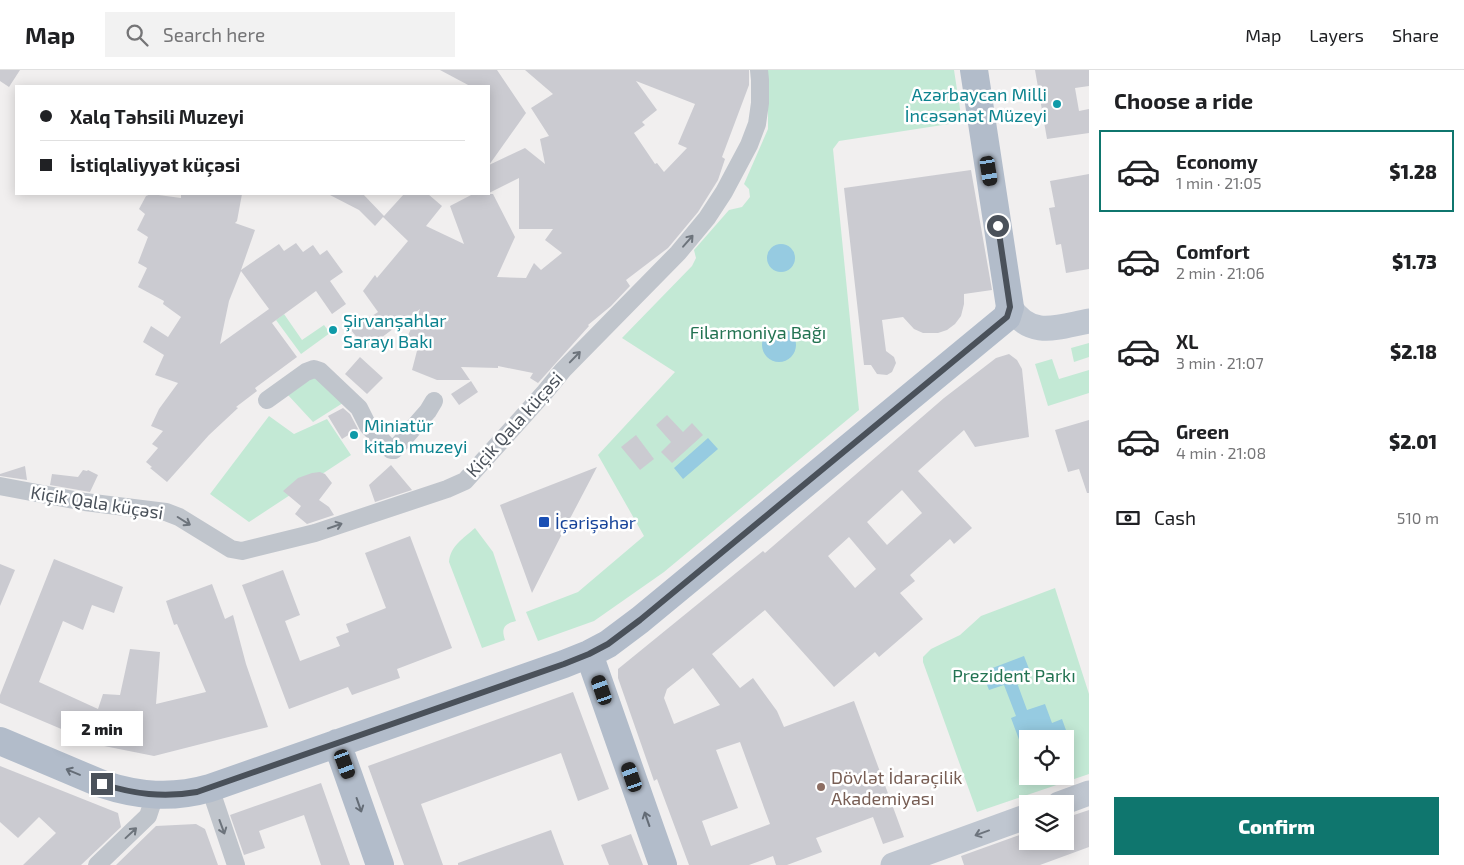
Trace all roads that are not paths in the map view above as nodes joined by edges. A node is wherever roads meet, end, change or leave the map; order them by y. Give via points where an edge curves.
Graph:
1 (759, 70) edge
2 (974, 70) edge
3 (1010, 307) junction
4 (1089, 321) edge
5 (267, 400) dead end
6 (434, 401) dead end
7 (0, 486) edge
8 (589, 654) junction
9 (337, 743) junction
10 (1, 744) edge
11 (210, 788) junction
12 (1089, 793) edge
13 (155, 795) junction
14 (1074, 798) edge
15 (1019, 820) edge
16 (937, 858) edge
17 (97, 865) edge
18 (236, 865) edge
19 (380, 865) edge
20 (663, 865) edge
21 (893, 865) edge

7 -> 1 street, Kiçik Qala küçəsi via 85,502 166,512 231,550 242,551 315,534 464,481 563,370 678,253 707,218 724,192 757,124
2 - 3 main road
3 - 4 street via 1019,318 1037,329
3 - 8 main road via 1004,320 758,524 624,633
5 - 6 street via 306,372 320,371 359,408 368,426 392,450
8 - 9 main road
20 -> 8 main road
9 - 11 main road
9 -> 19 main road
13 -> 10 main road via 102,784
11 - 13 main road via 184,794
11 -> 18 street
12 - 14 street
17 -> 13 street via 148,816
15 -> 16 street
16 - 21 street

